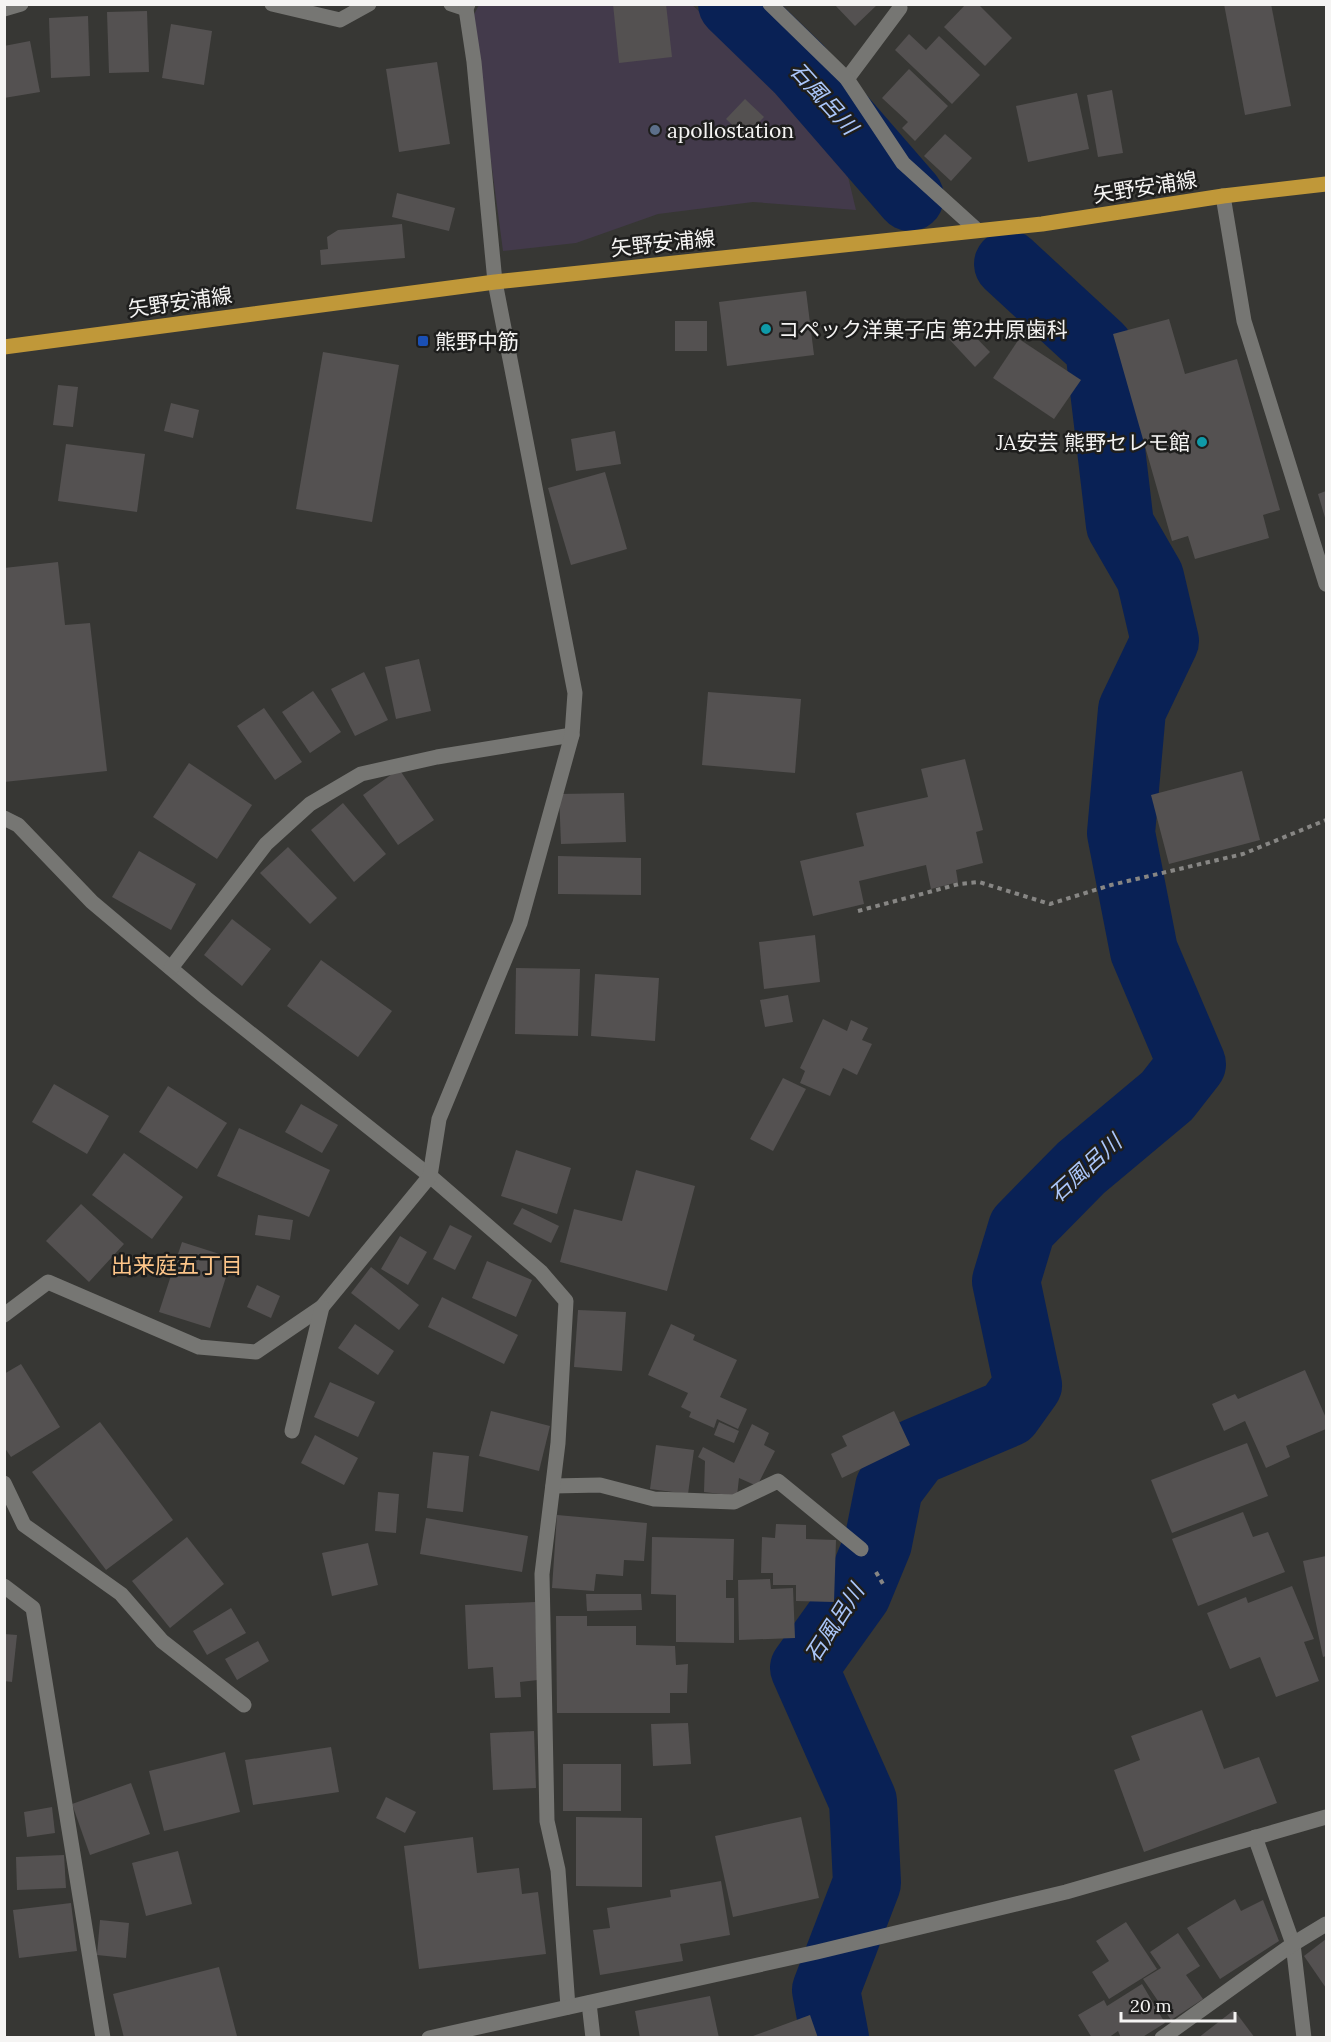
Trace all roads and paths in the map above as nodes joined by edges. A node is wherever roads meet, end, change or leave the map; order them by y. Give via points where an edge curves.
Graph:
1 (21, 4) edge
2 (272, 4) edge
3 (369, 4) edge
4 (770, 4) edge
5 (899, 4) edge
6 (462, 6) edge
7 (4, 9) edge
8 (848, 79) junction
9 (1326, 184) edge
10 (1223, 196) junction
11 (977, 230) junction
12 (495, 282) junction
13 (4, 346) edge
14 (1326, 584) edge
15 (572, 735) junction
16 (4, 818) edge
17 (1326, 820) edge
18 (858, 911) dead end
19 (171, 968) junction
20 (430, 1176) junction
21 (322, 1307) junction
22 (7, 1310) edge
23 (292, 1431) dead end
24 (4, 1483) edge
25 (552, 1486) junction
26 (861, 1549) dead end
27 (4, 1586) edge
28 (244, 1705) dead end
29 (1326, 1817) edge
30 (1255, 1837) junction
31 (1326, 1924) edge
32 (1293, 1944) junction
33 (589, 2003) junction
34 (568, 2007) junction
35 (103, 2037) edge
36 (429, 2037) edge
37 (593, 2037) edge
38 (1162, 2037) edge
39 (1304, 2037) edge

1 - 7 street
2 - 3 street via 340,20
4 - 8 street
5 - 8 street via 900,8
6 - 12 street via 474,62
8 - 11 street via 903,163
9 - 10 main road, 矢野安浦線
10 - 11 main road, 矢野安浦線
10 - 14 street via 1244,321
11 - 12 main road, 矢野安浦線
12 - 13 main road, 矢野安浦線
12 - 15 street via 575,693
15 - 19 street via 361,774 310,804 266,844
15 - 20 street via 520,923 440,1119
16 - 19 street via 18,825 92,902
17 - 18 path via 1243,854 1050,904 979,882
19 - 20 street
20 - 21 street
20 - 25 street via 541,1272 566,1301
21 - 22 street via 256,1353 199,1347 48,1282
21 - 23 street
24 - 28 street via 24,1525 121,1594 162,1641
25 - 26 street via 600,1485 654,1499 734,1502 778,1481
25 - 34 street via 542,1574 547,1821 558,1870
27 - 35 street via 33,1608
29 - 30 street
30 - 32 street
30 - 33 street via 1066,1892
31 - 32 street
32 - 38 street
32 - 39 street
33 - 34 street
33 - 37 street
34 - 36 street

